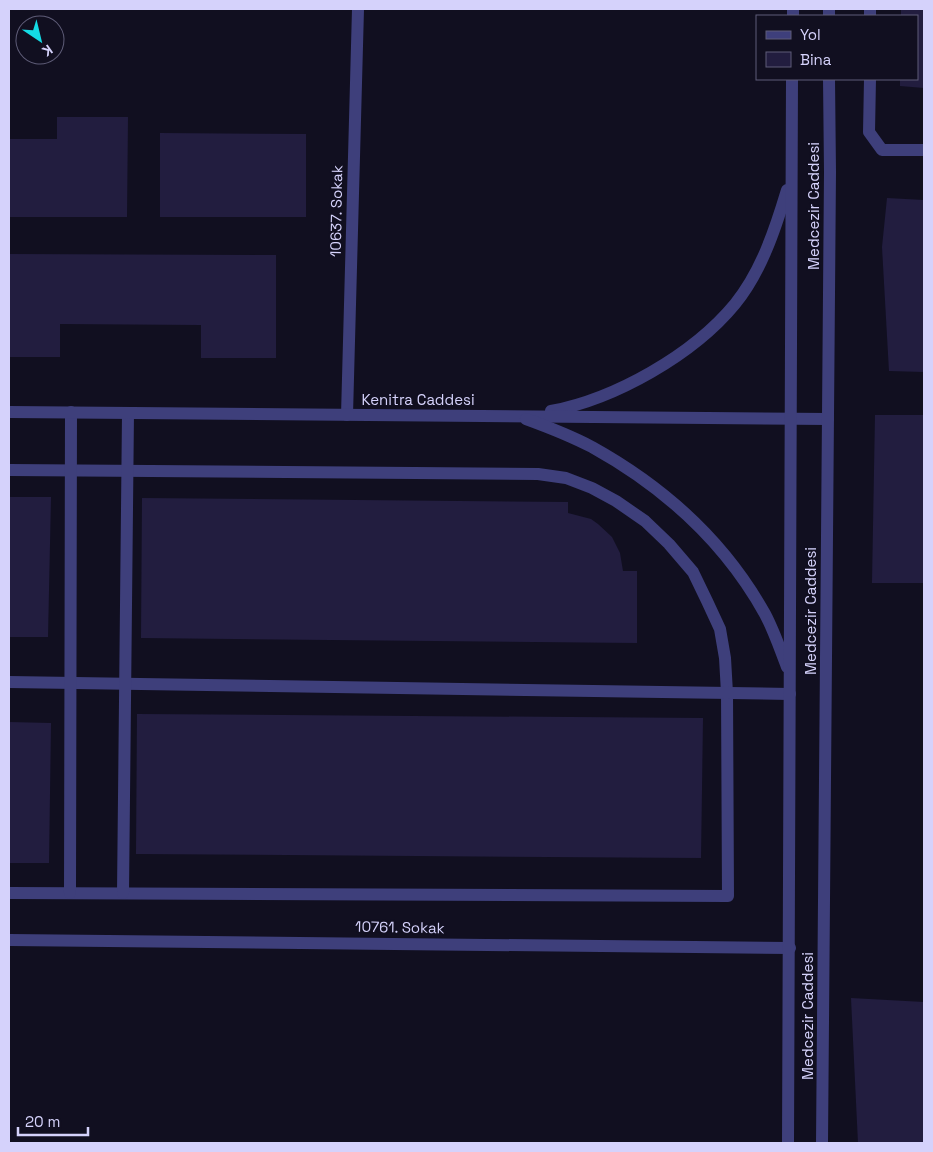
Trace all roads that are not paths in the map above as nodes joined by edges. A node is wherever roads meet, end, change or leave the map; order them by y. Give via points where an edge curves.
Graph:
1 (358, 9) edge
2 (792, 80) edge
3 (829, 80) edge
4 (870, 80) edge
5 (924, 150) edge
6 (791, 176) junction
7 (9, 412) edge
8 (71, 412) junction
9 (128, 413) junction
10 (347, 415) junction
11 (519, 416) junction
12 (790, 419) junction
13 (828, 419) junction
14 (9, 470) edge
15 (71, 471) junction
16 (127, 472) junction
17 (790, 673) junction
18 (9, 682) edge
19 (70, 683) junction
20 (125, 684) junction
21 (727, 693) junction
22 (790, 694) junction
23 (9, 893) edge
24 (70, 893) junction
25 (124, 893) junction
26 (9, 940) edge
27 (790, 948) junction
28 (788, 1143) edge
29 (822, 1143) edge

1 - 10 street, 10637. Sokak
2 - 6 street, Medcezir Caddesi
3 - 13 street, Medcezir Caddesi
4 - 5 street via 870,132 882,150
6 - 11 street via 778,220 753,277 735,304 708,331 648,375 613,393 574,407
6 - 12 street, Medcezir Caddesi
7 - 8 street, Kenitra Caddesi
8 - 9 street, Kenitra Caddesi
8 - 15 street
9 - 10 street, Kenitra Caddesi
9 - 16 street
10 - 11 street, Kenitra Caddesi
11 - 12 street, Kenitra Caddesi
11 - 17 street via 592,447 682,509 710,537 750,590 765,615
12 - 13 street, Kenitra Caddesi
12 - 17 street, Medcezir Caddesi
13 - 29 street, Medcezir Caddesi
14 - 15 street
15 - 16 street
15 - 19 street
16 - 20 street
16 - 21 street via 538,474 566,478 616,500 645,521 693,572 720,629
17 - 22 street, Medcezir Caddesi
18 - 19 street
19 - 20 street
19 - 24 street
20 - 21 street
20 - 25 street
21 - 22 street
21 - 25 street via 728,896
22 - 27 street, Medcezir Caddesi
23 - 24 street
24 - 25 street
26 - 27 street, 10761. Sokak
27 - 28 street, Medcezir Caddesi

